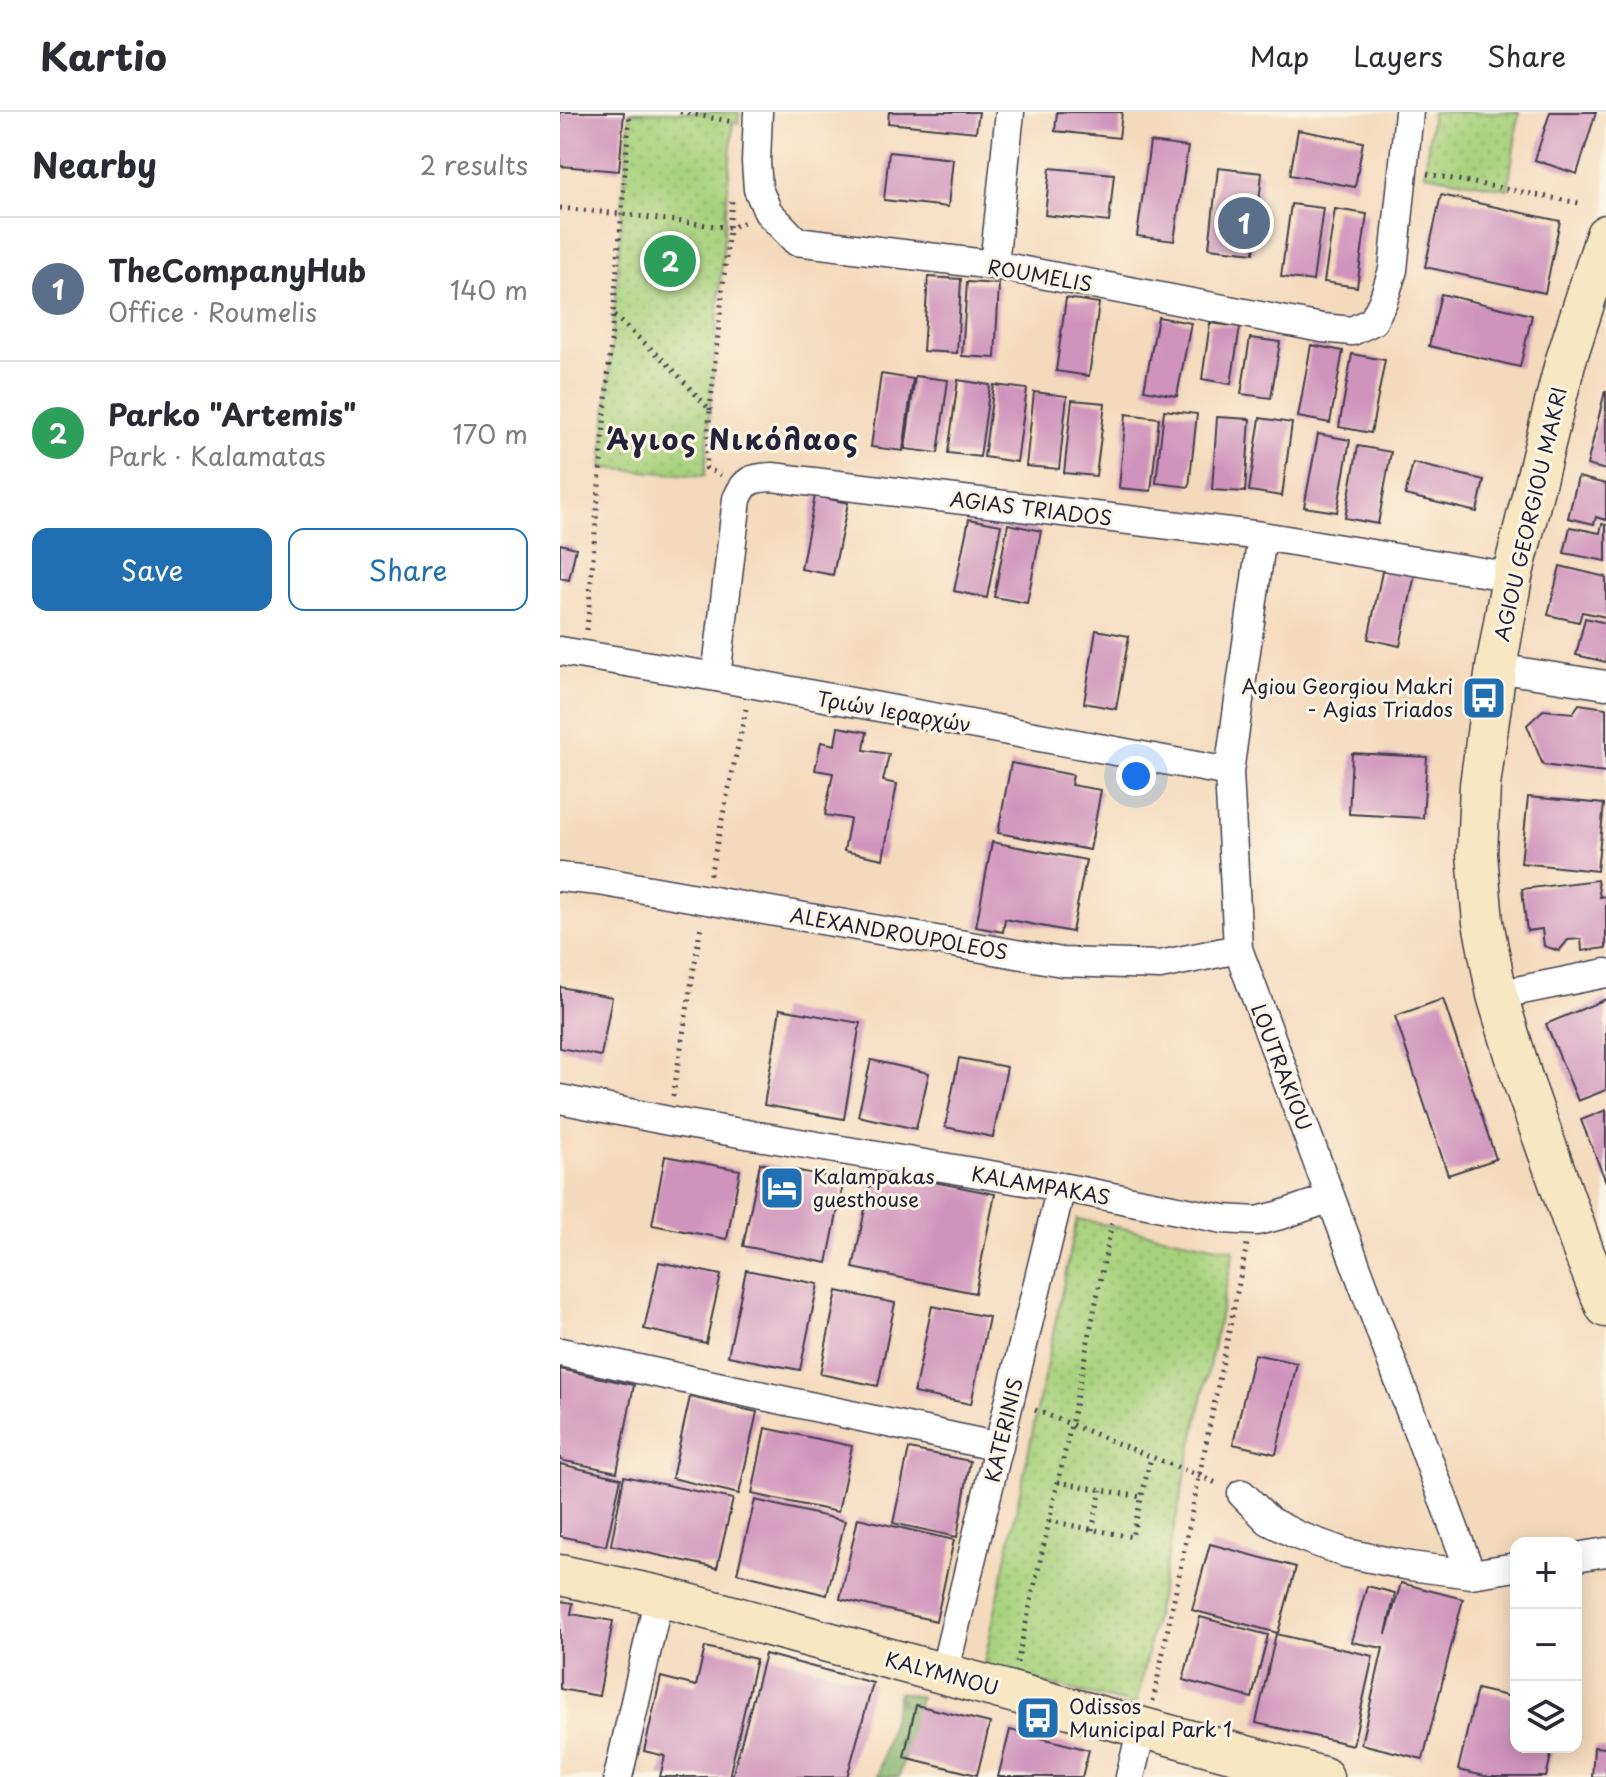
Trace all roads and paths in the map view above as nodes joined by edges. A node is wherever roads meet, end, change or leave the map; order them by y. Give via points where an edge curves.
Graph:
1 (630, 112) edge
2 (680, 112) edge
3 (1010, 112) edge
4 (1409, 112) edge
5 (757, 119) edge
6 (1403, 169) junction
7 (1579, 203) dead end
8 (560, 208) edge
9 (768, 212) junction
10 (621, 214) junction
11 (730, 228) junction
12 (1606, 235) edge
13 (994, 265) junction
14 (613, 316) junction
15 (710, 410) junction
16 (743, 485) junction
17 (1262, 536) junction
18 (1512, 577) junction
19 (572, 653) edge
20 (1496, 668) junction
21 (716, 677) junction
22 (1606, 685) edge
23 (1229, 772) junction
24 (560, 877) edge
25 (1238, 949) junction
26 (1606, 973) edge
27 (1497, 995) junction
28 (560, 1099) edge
29 (1061, 1187) junction
30 (1118, 1198) junction
31 (1331, 1198) junction
32 (1252, 1221) junction
33 (1595, 1250) edge
34 (1606, 1307) edge
35 (560, 1352) edge
36 (1010, 1400) junction
37 (1071, 1425) junction
38 (999, 1447) junction
39 (1151, 1457) junction
40 (1199, 1476) junction
41 (1058, 1482) junction
42 (1101, 1490) junction
43 (1242, 1494) joint
44 (1141, 1497) junction
45 (1049, 1521) junction
46 (1092, 1530) junction
47 (1606, 1552) edge
48 (1582, 1556) edge
49 (1510, 1568) edge
50 (1471, 1574) junction
51 (560, 1575) edge
52 (659, 1596) junction
53 (944, 1673) junction
54 (1010, 1691) junction
55 (1144, 1728) junction
56 (618, 1777) edge
57 (1130, 1777) edge
58 (1323, 1777) edge

1 - 10 path
2 - 5 path
3 - 13 street
4 - 6 street, ROUMELIS
5 - 9 street via 758,189
6 - 7 path
6 - 13 street, ROUMELIS via 1393,270 1373,321 1352,331
8 - 10 path
9 - 11 path
9 - 13 street, ROUMELIS via 796,241
10 - 11 path
10 - 14 path
11 - 15 path
12 - 18 street, AGIOU GEORGIOU MAKRI via 1565,363
14 - 15 path
14 - 19 path via 602,468
15 - 16 path via 706,468
16 - 17 street, AGIAS TRIADOS via 772,477
16 - 21 street
17 - 18 street, AGIAS TRIADOS
17 - 23 street, LOUTRAKIOU
18 - 20 street, AGIOU GEORGIOU MAKRI
19 - 21 street, Τριών Ιεραρχών
20 - 22 street
20 - 27 street, AGIOU GEORGIOU MAKRI via 1480,785 1477,854
21 - 23 street, Τριών Ιεραρχών
23 - 25 street, LOUTRAKIOU
24 - 25 street, ALEXANDROUPOLEOS via 1062,962 1160,965
25 - 31 street, LOUTRAKIOU
26 - 27 street
27 - 33 street, AGIOU GEORGIOU MAKRI via 1523,1081
28 - 29 street, KALAMPAKAS
29 - 30 street, KALAMPAKAS
29 - 36 street, KATERINIS
30 - 32 street, KALAMPAKAS
30 - 37 path
31 - 32 street, KALAMPAKAS
31 - 50 street, LOUTRAKIOU
32 - 40 path
33 - 34 street, AGIOU GEORGIOU MAKRI
35 - 38 street
36 - 37 path
36 - 38 street, KATERINIS
37 - 39 path
37 - 41 path
38 - 53 street, KATERINIS
39 - 40 path
39 - 44 path
40 - 43 path
40 - 55 path
41 - 42 path
41 - 45 path
42 - 44 path
42 - 46 path
43 - 50 street via 1269,1521 1346,1553
44 - 46 path via 1132,1537
45 - 46 path
45 - 54 path
47 - 48 street
49 - 50 street
51 - 52 street, KALYMNOU
52 - 53 street, KALYMNOU
52 - 56 street
53 - 54 street, KALYMNOU
54 - 55 street, KALYMNOU
55 - 57 street
55 - 58 street, KALYMNOU

